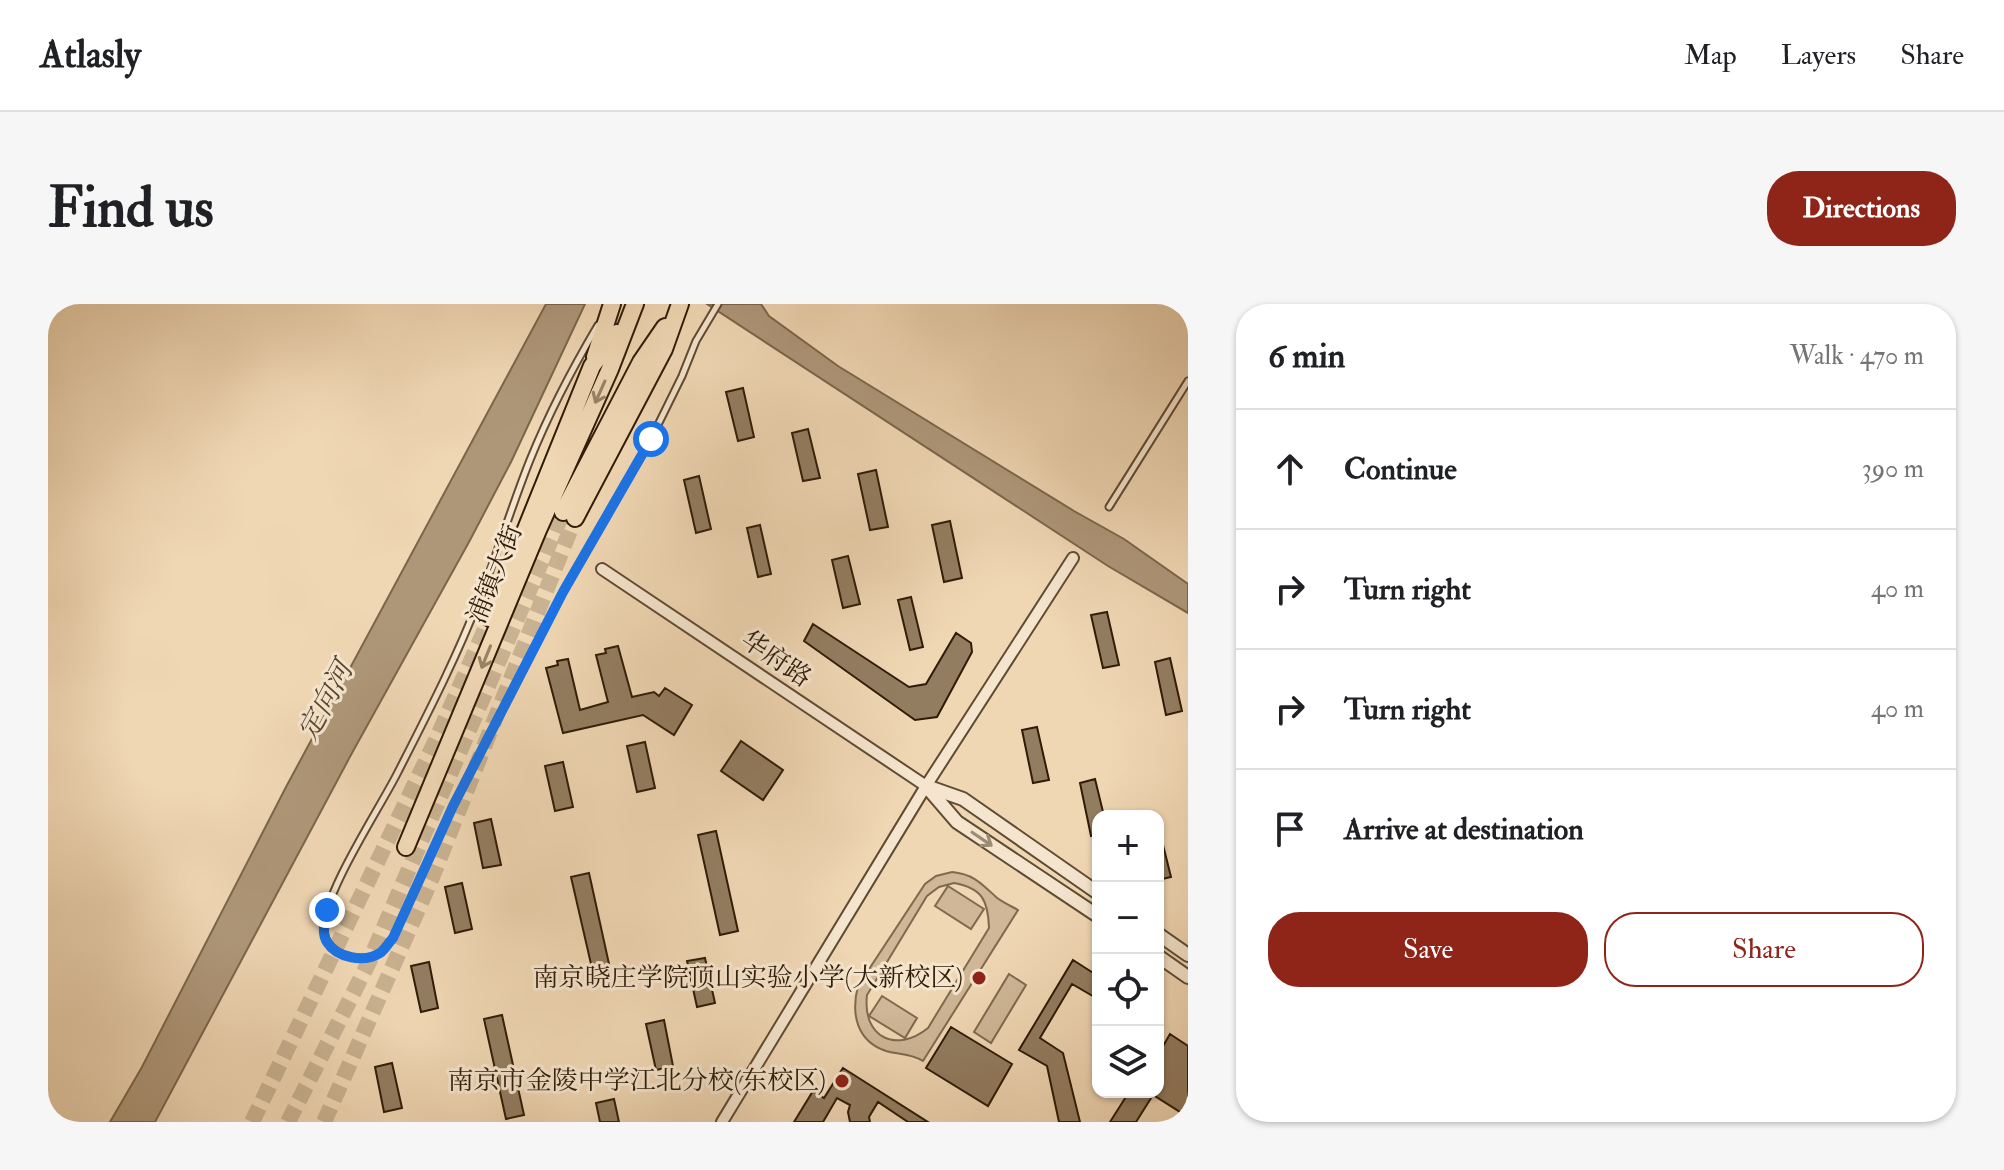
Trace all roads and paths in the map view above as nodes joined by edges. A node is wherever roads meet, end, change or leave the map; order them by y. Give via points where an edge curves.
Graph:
1 (611, 304) edge
2 (718, 304) edge
3 (678, 307) edge
4 (631, 312) edge
5 (592, 366) junction
6 (1188, 381) edge
7 (1109, 507) dead end
8 (569, 515) tunnel mouth
9 (1073, 558) dead end
10 (602, 569) dead end
11 (490, 618) tunnel mouth
12 (926, 786) junction
13 (406, 847) dead end
14 (1092, 889) edge
15 (1092, 912) edge
16 (1164, 938) edge
17 (1188, 955) edge
18 (1164, 960) edge
19 (1188, 977) edge
20 (722, 1122) edge

1 - 2 lane via 569,373 529,461 456,655 336,886 324,929 326,941 341,954 365,958 380,953 393,938 453,806
1 - 5 highway
3 - 8 highway via 664,349
4 - 5 highway, 浦镇大街
4 -> 13 highway, 浦镇大街
5 - 11 highway, 浦镇大街
6 - 7 lane
9 - 12 street
10 - 12 street, 华府路
12 - 14 street, 华府路 via 963,799
12 -> 15 street, 华府路 via 957,822
12 - 20 street
16 - 17 street
18 - 19 street

